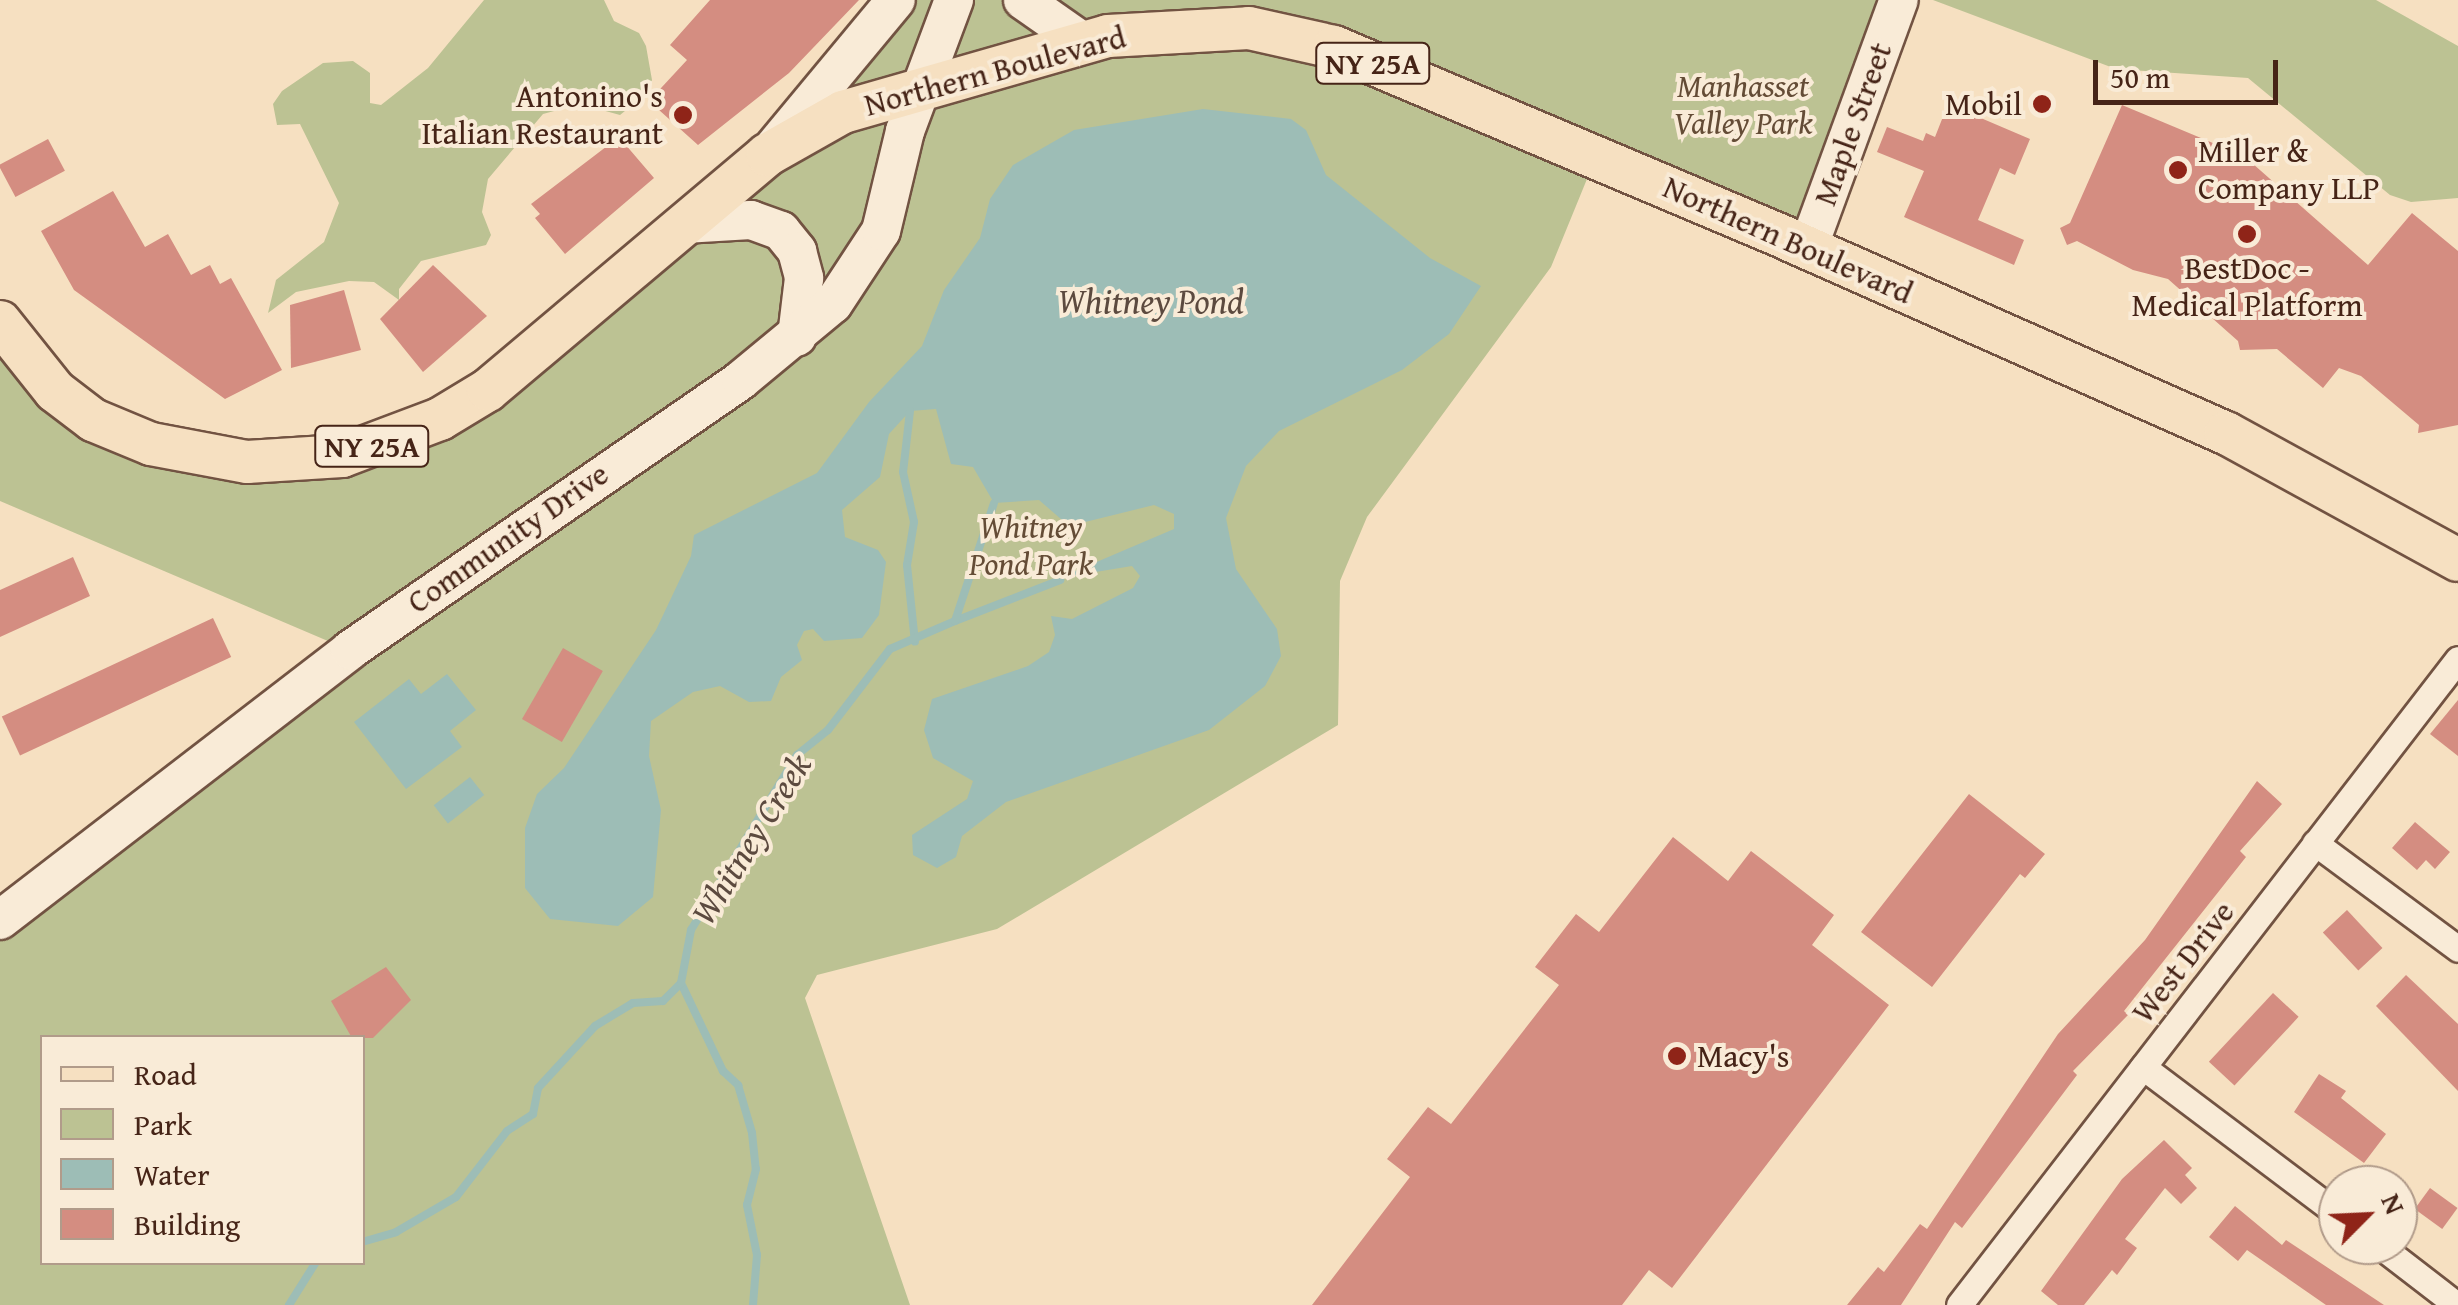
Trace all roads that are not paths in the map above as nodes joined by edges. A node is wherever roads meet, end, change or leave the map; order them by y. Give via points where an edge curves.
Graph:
1 (896, 0) edge
2 (954, 0) edge
3 (1023, 0) edge
4 (1899, 0) edge
5 (1083, 42) junction
6 (919, 88) junction
7 (768, 155) junction
8 (684, 224) junction
9 (1808, 248) junction
10 (0, 322) edge
11 (797, 337) junction
12 (2458, 560) edge
13 (2458, 659) edge
14 (2316, 843) junction
15 (0, 920) edge
16 (2458, 949) edge
17 (2143, 1067) junction
18 (2318, 1199) edge
19 (2405, 1265) edge
20 (1973, 1300) edge
21 (2457, 1305) edge

1 - 7 main road
2 - 6 main road, Community Drive
3 - 5 main road
4 - 9 main road, Maple Street
5 - 6 main road, Northern Boulevard / NY 25A
5 - 9 main road, Northern Boulevard / NY 25A via 1210,27 1318,42
6 - 7 main road, Northern Boulevard / NY 25A via 843,112
6 - 11 main road, Community Drive via 881,231 865,263
7 - 8 main road, Northern Boulevard / NY 25A
8 - 10 main road, Northern Boulevard / NY 25A via 488,390 440,419 342,456 247,462 150,444 93,420 55,390
8 - 11 main road via 751,220 781,232 797,251 804,278
9 - 12 main road, Northern Boulevard / NY 25A via 2226,433
11 - 15 main road, Community Drive via 350,650
13 - 14 street, West Drive
14 - 16 street
14 - 17 street, West Drive
17 - 18 street
17 - 20 street, West Drive
19 - 21 street

